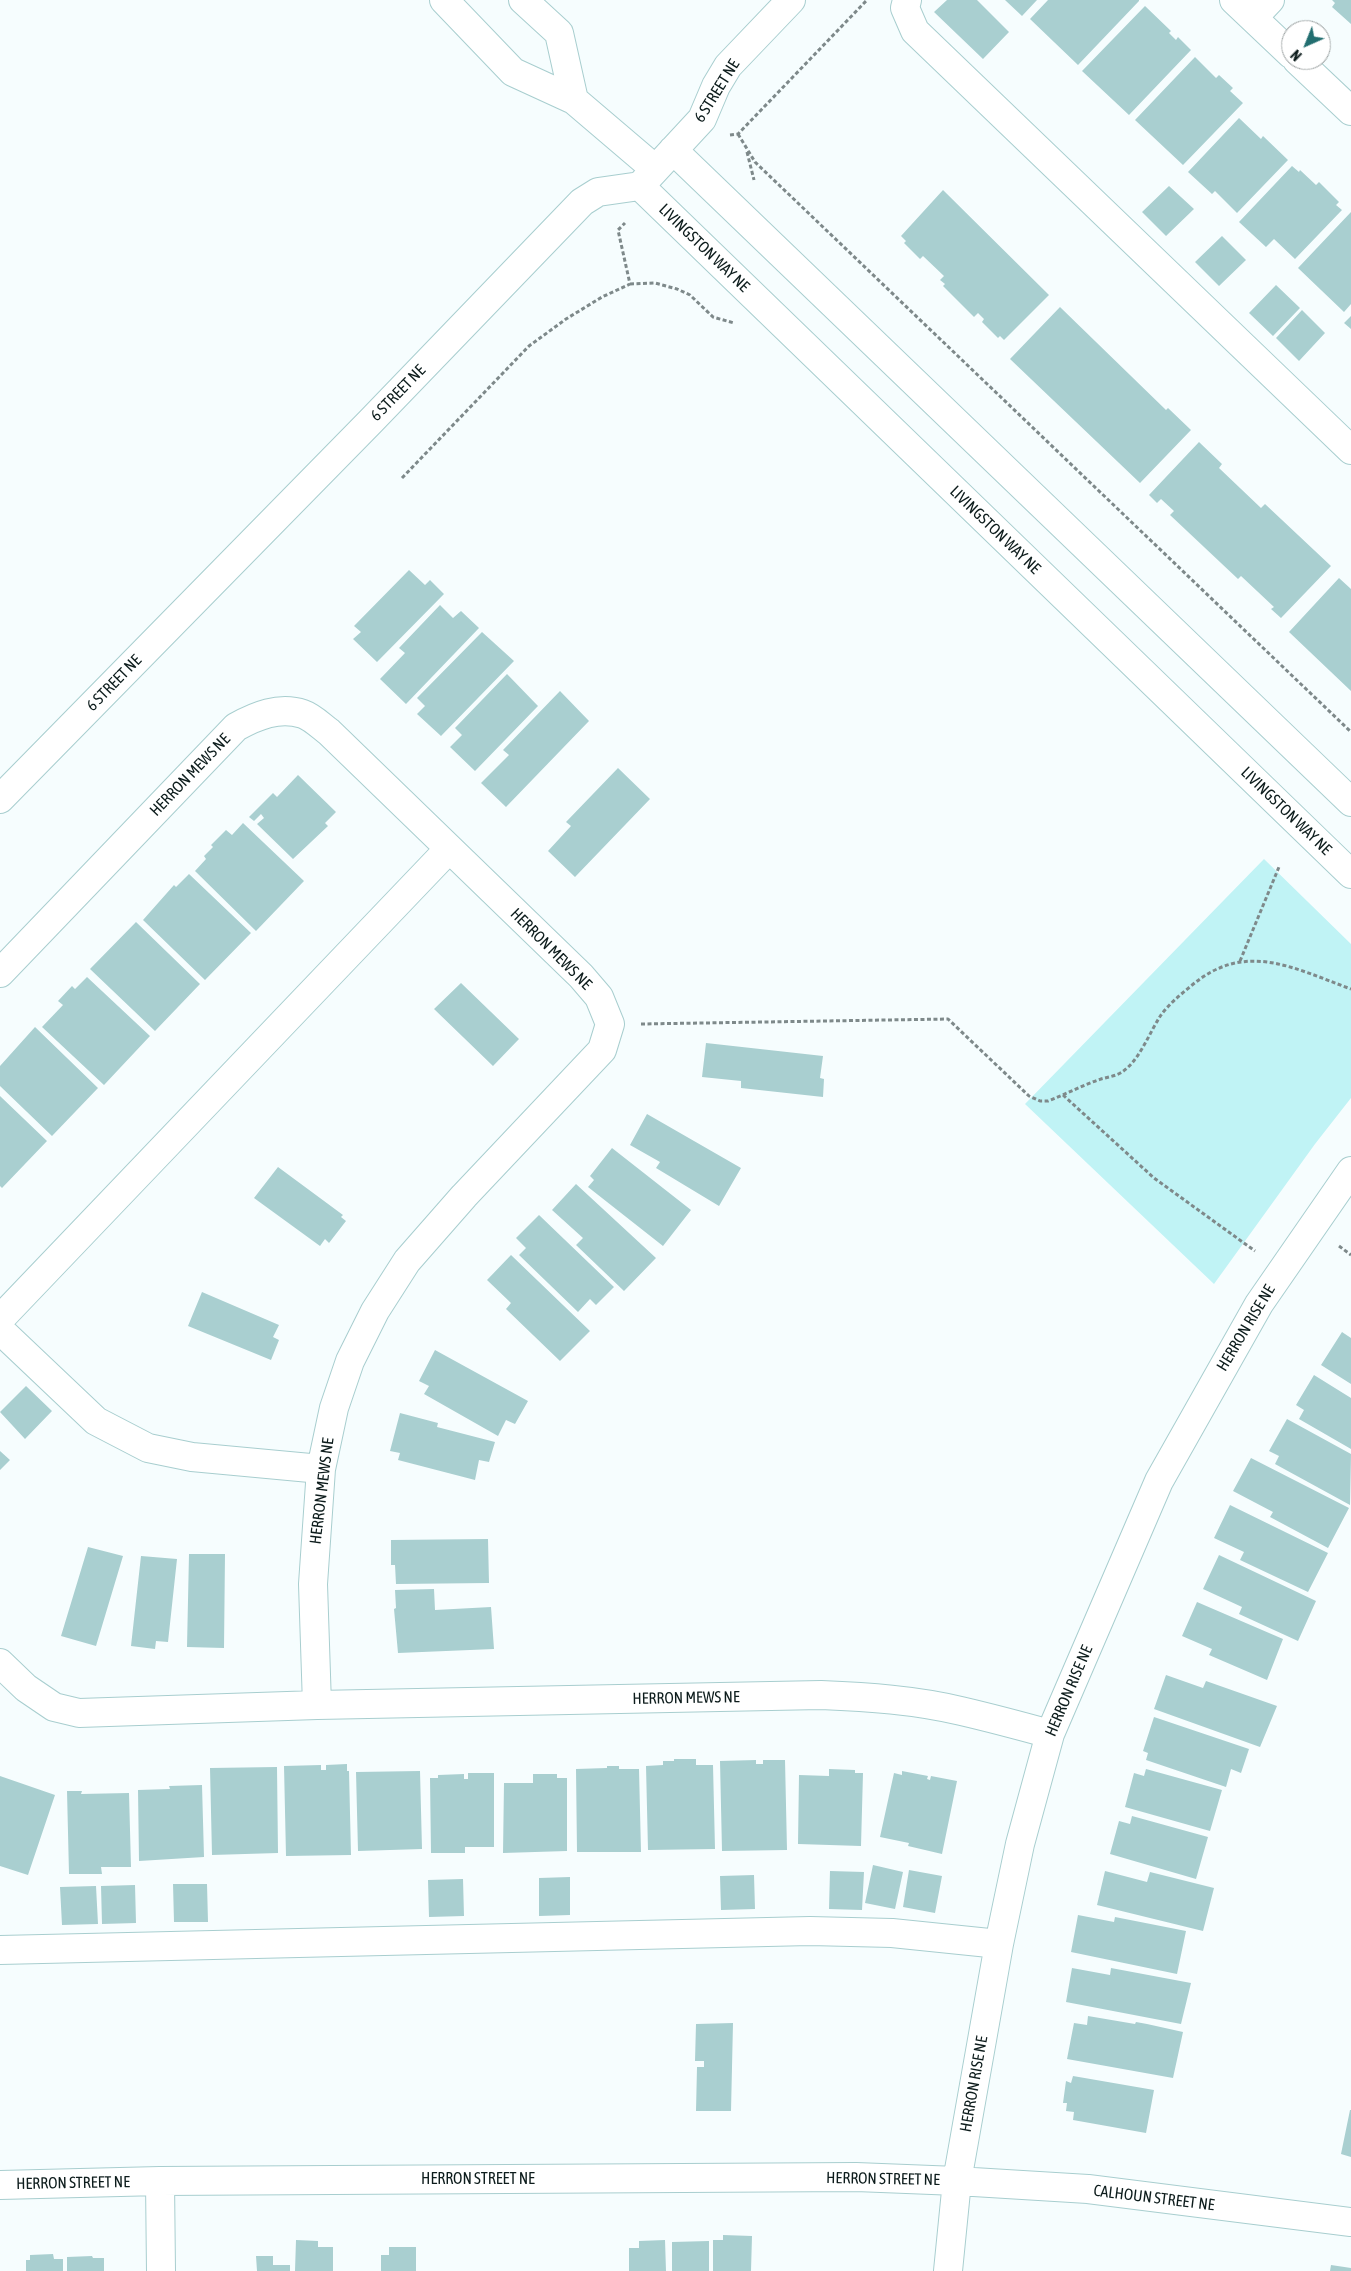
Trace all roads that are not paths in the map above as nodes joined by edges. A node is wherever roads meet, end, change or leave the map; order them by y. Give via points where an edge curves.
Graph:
1 (444, 0) edge
2 (523, 0) edge
3 (791, 0) edge
4 (907, 0) edge
5 (1252, 6) edge
6 (1281, 42) edge
7 (1308, 70) edge
8 (574, 100) junction
9 (1351, 111) edge
10 (660, 172) junction
11 (1351, 450) edge
12 (0, 799) edge
13 (1351, 802) edge
14 (449, 849) junction
15 (1351, 874) edge
16 (0, 973) edge
17 (1351, 1171) edge
18 (0, 1319) edge
19 (0, 1330) edge
20 (321, 1469) junction
21 (0, 1662) edge
22 (317, 1705) junction
23 (1050, 1734) junction
24 (999, 1944) junction
25 (0, 1950) edge
26 (957, 2180) junction
27 (160, 2182) junction
28 (0, 2185) edge
29 (1351, 2222) edge
30 (161, 2271) edge
31 (948, 2271) edge

1 - 8 street via 513,72
2 - 8 street via 559,33
3 - 10 street, 6 STREET NE via 728,66 702,119
4 - 11 street via 906,8 914,31
5 - 6 street
7 - 9 street
8 - 10 street
10 - 12 street, 6 STREET NE via 598,192 582,202
10 - 13 street
10 - 15 street, LIVINGSTON WAY NE
14 - 16 street, HERRON MEWS NE via 322,727 304,714 282,711 259,714 236,727
14 - 18 street
14 - 20 street, HERRON MEWS NE via 581,976 599,997 610,1024 602,1050 435,1227 375,1310 350,1361 334,1408
17 - 23 street, HERRON RISE NE via 1259,1304 1159,1480
19 - 20 street via 96,1421 148,1448 192,1457
20 - 22 street, HERRON MEWS NE via 313,1584
21 - 22 street, HERRON MEWS NE via 26,1688 54,1707 79,1713
22 - 23 street, HERRON MEWS NE via 821,1695 870,1697 960,1710
23 - 24 street, HERRON RISE NE via 1020,1844
24 - 25 street via 892,1932 810,1931
24 - 26 street, HERRON RISE NE
26 - 27 street, HERRON STREET NE via 856,2177
26 - 29 street, CALHOUN STREET NE via 1088,2189
26 - 31 street, HERRON RISE NE
27 - 28 street, HERRON STREET NE
27 - 30 street

